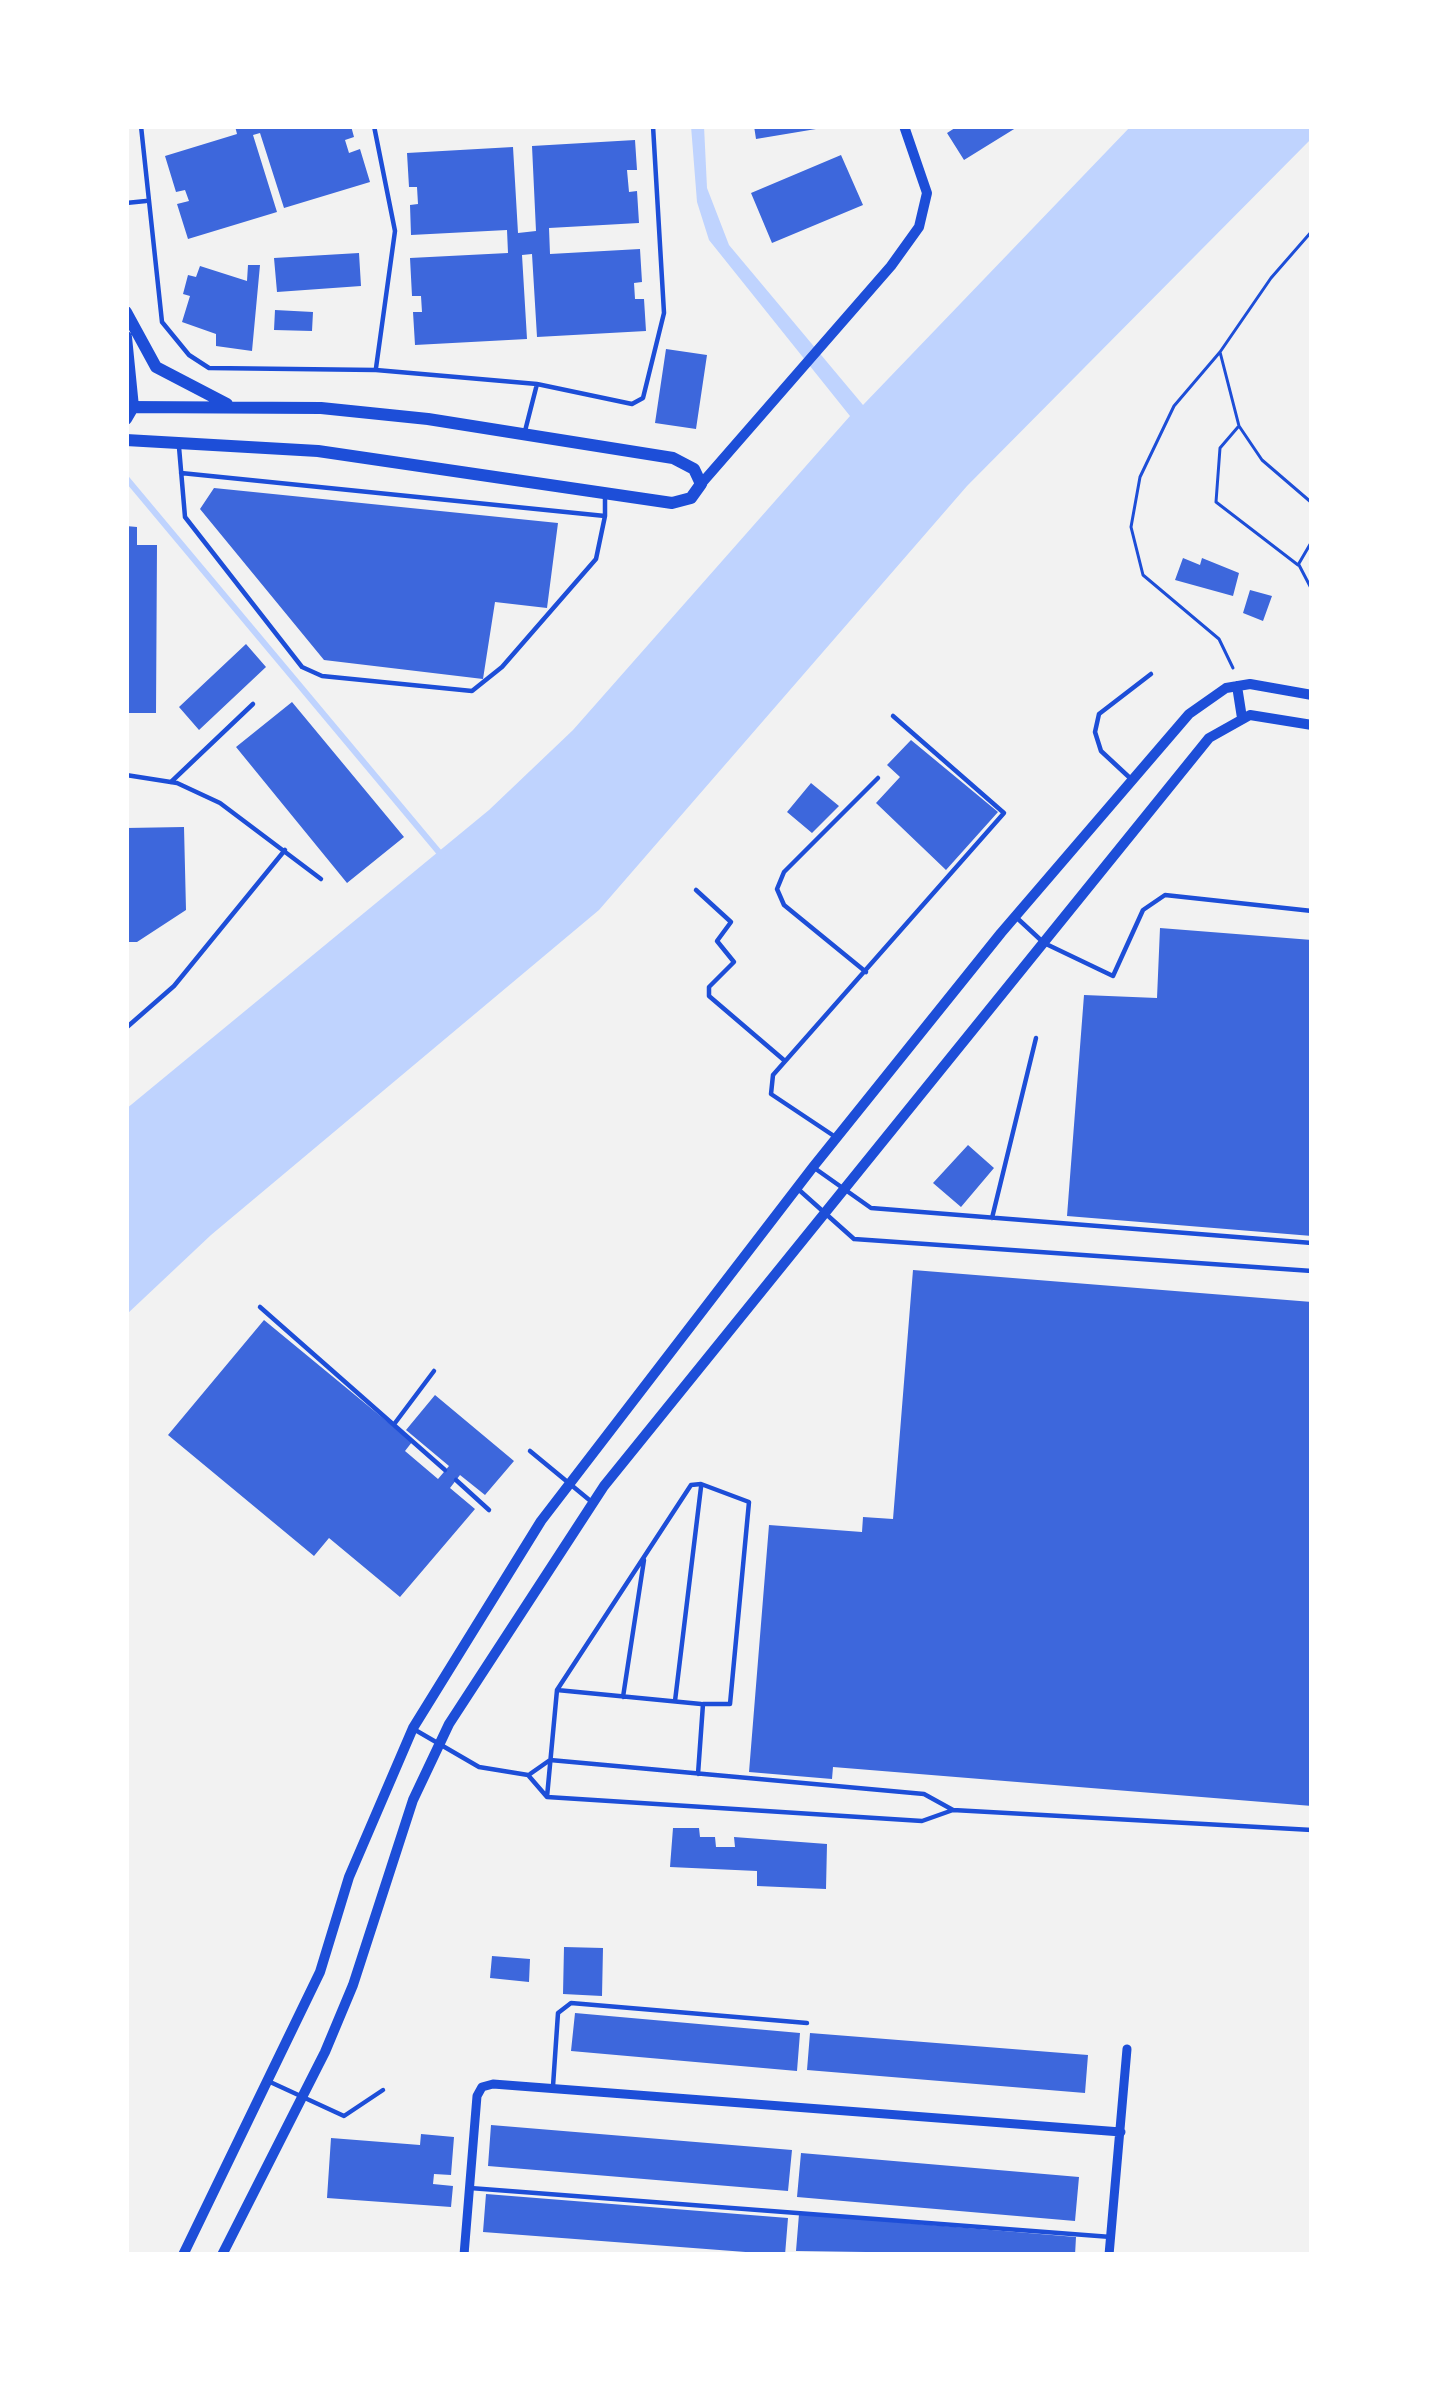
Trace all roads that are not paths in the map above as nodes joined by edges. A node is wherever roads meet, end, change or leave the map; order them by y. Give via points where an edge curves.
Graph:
1 (141, 126) edge
2 (374, 126) edge
3 (653, 126) edge
4 (904, 126) edge
5 (146, 201) junction
6 (126, 203) edge
7 (126, 312) edge
8 (126, 337) edge
9 (376, 370) junction
10 (537, 384) junction
11 (236, 407) junction
12 (128, 411) edge
13 (524, 435) junction
14 (126, 440) edge
15 (178, 441) junction
16 (181, 473) junction
17 (701, 484) junction
18 (605, 492) junction
19 (605, 516) junction
20 (1151, 674) dead end
21 (1237, 686) junction
22 (1312, 695) edge
23 (253, 704) dead end
24 (893, 716) dead end
25 (1242, 718) junction
26 (1312, 725) edge
27 (126, 775) edge
28 (878, 778) dead end
29 (1132, 779) junction
30 (171, 782) junction
31 (285, 850) junction
32 (321, 879) dead end
33 (696, 890) dead end
34 (1312, 911) edge
35 (1015, 916) junction
36 (1044, 943) junction
37 (866, 972) junction
38 (126, 1028) edge
39 (1036, 1038) dead end
40 (785, 1061) junction
41 (837, 1138) junction
42 (813, 1167) junction
43 (796, 1188) junction
44 (842, 1190) junction
45 (825, 1210) junction
46 (992, 1218) junction
47 (1312, 1243) edge
48 (1312, 1271) edge
49 (260, 1307) dead end
50 (434, 1371) dead end
51 (395, 1423) junction
52 (530, 1450) dead end
53 (445, 1470) dead end
54 (456, 1480) dead end
55 (569, 1484) junction
56 (701, 1484) junction
57 (593, 1503) junction
58 (489, 1510) dead end
59 (644, 1558) junction
60 (557, 1690) junction
61 (623, 1696) junction
62 (675, 1701) junction
63 (703, 1704) junction
64 (412, 1728) junction
65 (439, 1744) junction
66 (550, 1760) junction
67 (698, 1774) junction
68 (528, 1775) junction
69 (548, 1797) junction
70 (952, 1810) junction
71 (1312, 1830) edge
72 (807, 2023) dead end
73 (1127, 2049) dead end
74 (268, 2080) junction
75 (383, 2090) dead end
76 (553, 2092) junction
77 (303, 2097) junction
78 (1121, 2132) junction
79 (470, 2188) junction
80 (1111, 2236) junction
81 (182, 2255) edge
82 (223, 2255) edge
83 (464, 2255) edge
84 (1109, 2255) edge

1 - 5 lane
2 - 9 lane via 395,231
3 - 10 lane via 664,313 643,398 632,404
4 - 17 street via 923,173 926,212 891,266
5 - 6 lane
5 - 9 lane via 162,322 189,355 209,368
7 - 11 main road via 156,367
8 - 12 main road
9 - 10 lane
10 - 13 lane
11 - 12 main road
11 - 13 main road via 321,408
13 - 17 main road via 673,458 694,469
14 - 15 main road
15 - 16 lane
15 - 18 main road via 378,458
16 - 19 lane
16 - 19 lane via 185,517 302,667 322,676 472,691 596,560
17 - 18 main road via 691,498 672,503
18 - 19 lane
20 - 29 lane via 1099,714 1095,732 1101,751
21 - 22 street
21 - 25 street
21 - 29 street via 1206,698
23 - 30 lane
24 - 37 lane via 1004,813
25 - 26 street
25 - 36 street via 1209,738
27 - 30 lane
28 - 37 lane via 784,872 777,889 784,905
29 - 35 street
30 - 31 lane via 220,803
31 - 32 lane
31 - 38 lane via 174,986
33 - 40 lane via 731,922 717,941 734,962 709,995
34 - 36 lane via 1165,895 1143,910 1113,976
35 - 36 lane
35 - 41 street
36 - 44 street
37 - 40 lane
39 - 46 lane
40 - 41 lane via 771,1094
41 - 42 street
42 - 43 street
42 - 44 lane
43 - 45 lane
43 - 55 street
44 - 45 street
44 - 46 lane via 872,1208
45 - 48 lane via 854,1240
45 - 57 street
46 - 47 lane
49 - 51 lane
50 - 51 lane
51 - 53 lane
52 - 55 lane
54 - 58 lane
55 - 57 lane
55 - 64 street
56 - 59 lane via 691,1485
56 - 62 lane
56 - 63 lane via 749,1502 730,1704
57 - 65 street
59 - 60 lane
59 - 61 lane
60 - 61 lane
60 - 66 lane
61 - 62 lane
62 - 63 lane
63 - 67 lane
64 - 65 lane
64 - 74 street via 349,1877 320,1972
65 - 68 lane via 478,1767
65 - 77 street via 353,1984
66 - 67 lane
66 - 68 lane
66 - 69 lane
67 - 70 lane via 924,1794
68 - 69 lane
69 - 70 lane via 922,1821
70 - 71 lane
72 - 76 lane via 571,2002 559,2013
73 - 78 street
74 - 77 lane
74 - 81 street
75 - 77 lane via 344,2116
76 - 78 street
76 - 79 street via 482,2086
77 - 82 street
78 - 80 street
79 - 80 lane
79 - 83 street
80 - 84 street

